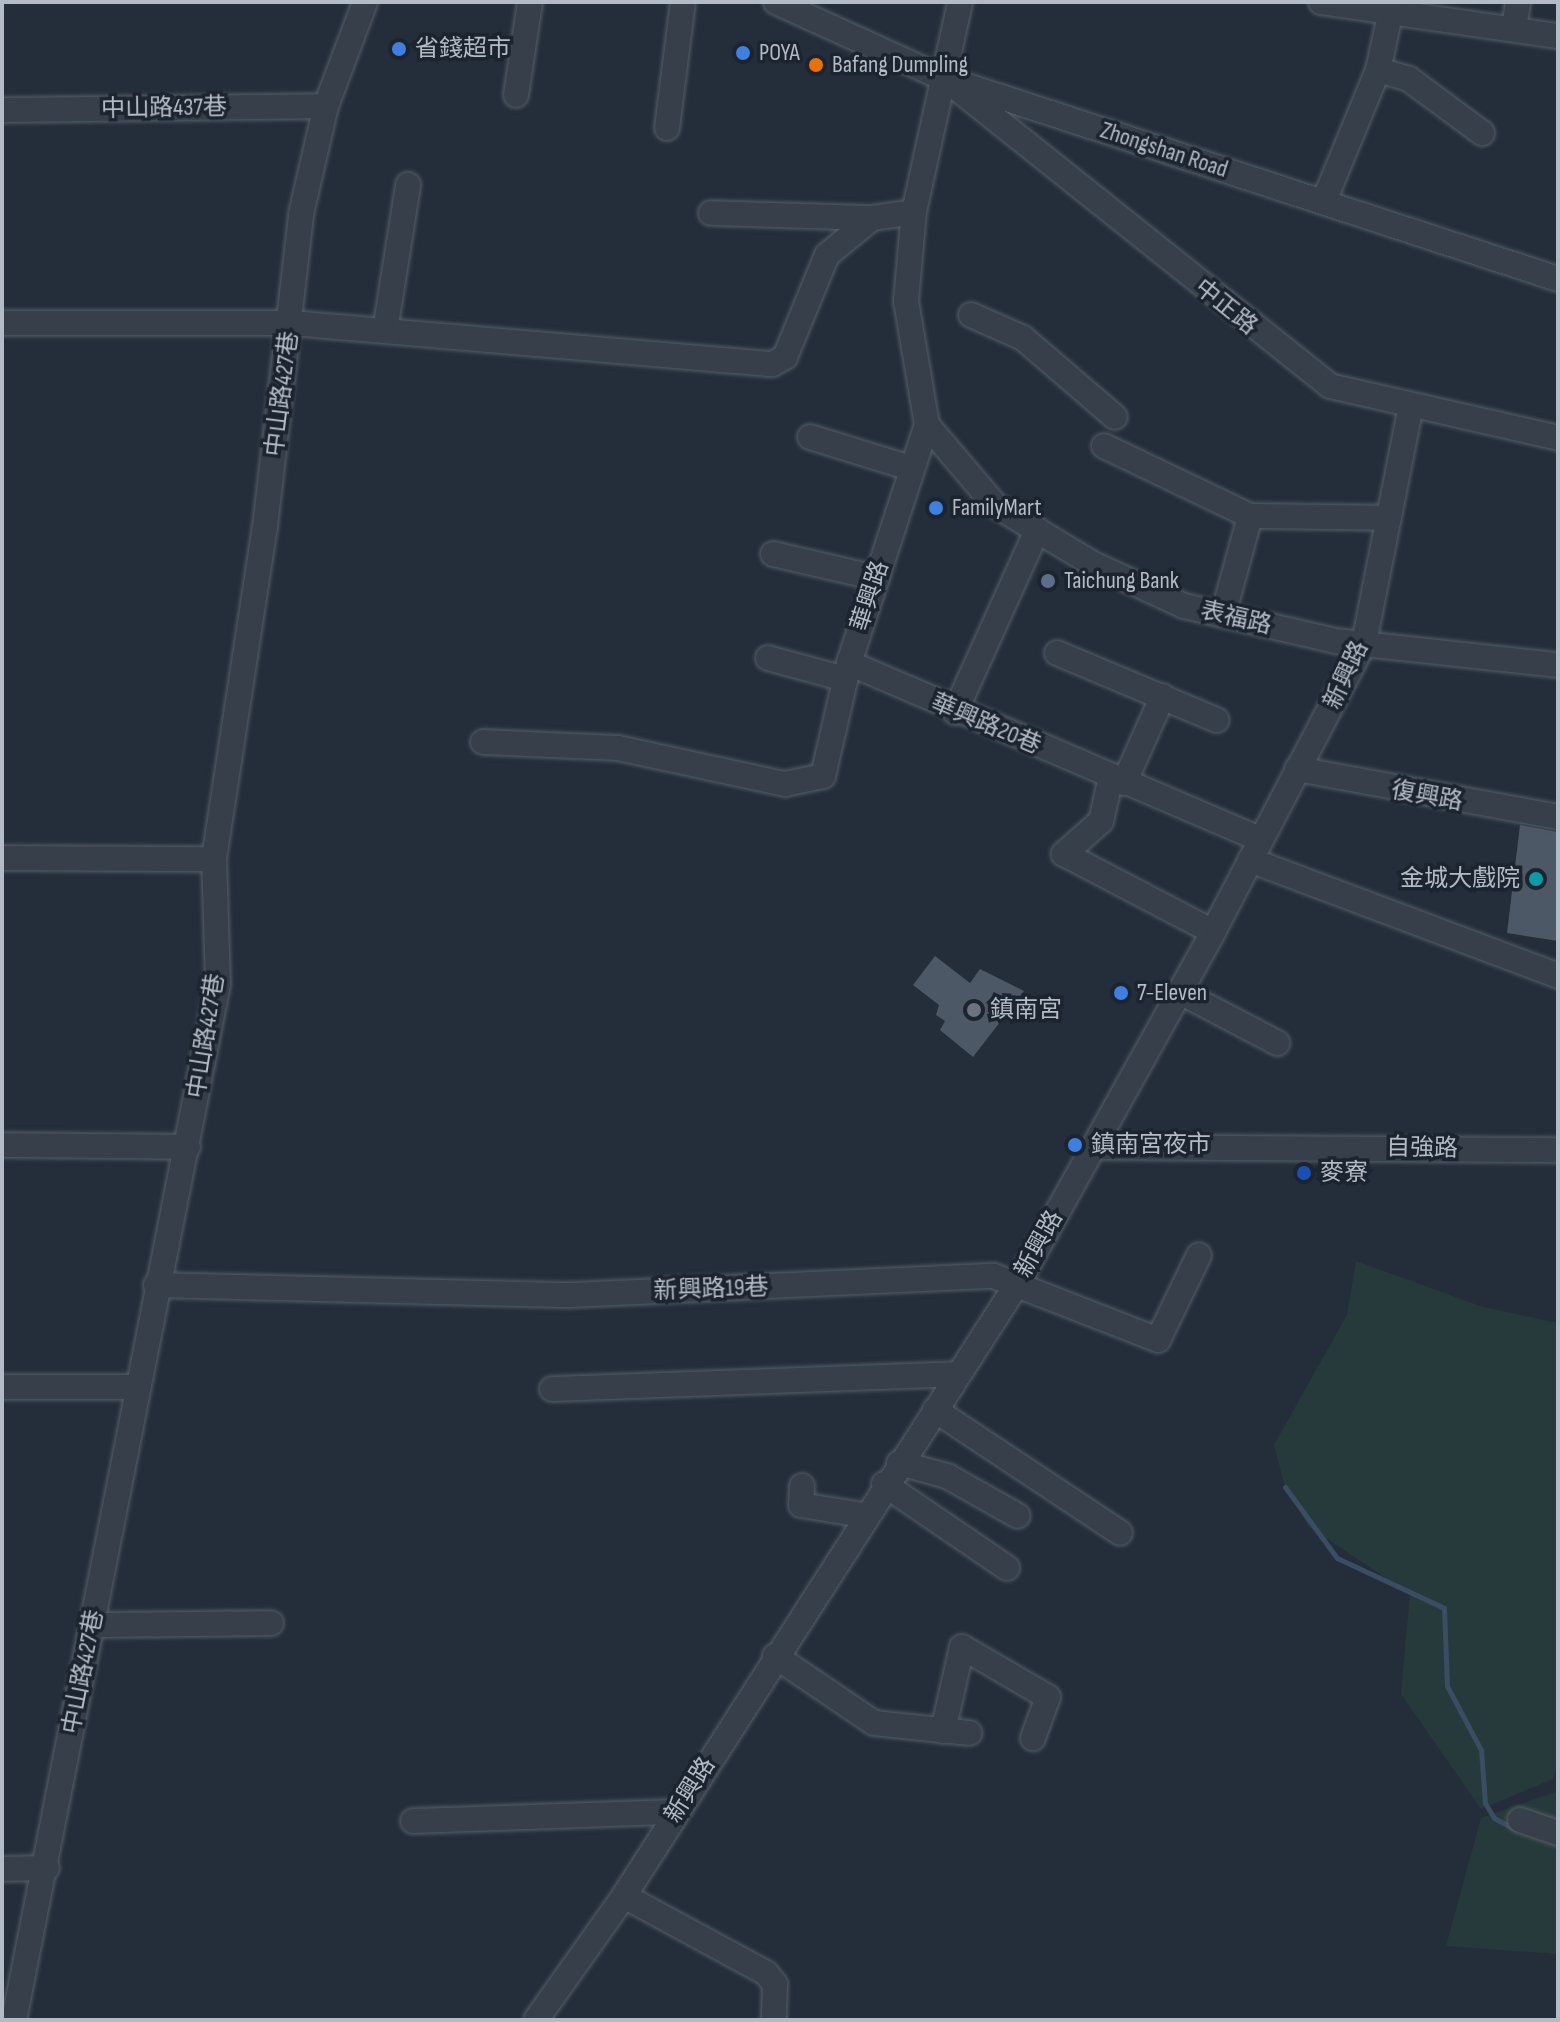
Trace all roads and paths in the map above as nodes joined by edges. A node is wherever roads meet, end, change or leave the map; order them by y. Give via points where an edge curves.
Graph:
1 (365, 2) edge
2 (530, 2) edge
3 (683, 2) edge
4 (776, 2) edge
5 (960, 2) edge
6 (1321, 2) edge
7 (1518, 2) edge
8 (1393, 8) edge
9 (1514, 28) junction
10 (1558, 36) edge
11 (1378, 70) junction
12 (943, 78) junction
13 (516, 95) dead end
14 (326, 106) junction
15 (2, 110) edge
16 (667, 128) dead end
17 (1482, 133) dead end
18 (408, 185) dead end
19 (1324, 201) junction
20 (914, 212) junction
21 (711, 213) dead end
22 (872, 218) junction
23 (1558, 279) edge
24 (971, 315) dead end
25 (2, 323) edge
26 (291, 323) junction
27 (385, 331) junction
28 (1411, 406) junction
29 (1115, 417) dead end
30 (927, 425) junction
31 (810, 437) dead end
32 (1558, 438) edge
33 (1104, 446) dead end
34 (910, 468) junction
35 (1250, 516) junction
36 (1389, 518) junction
37 (1037, 530) junction
38 (773, 554) dead end
39 (877, 578) junction
40 (1223, 615) junction
41 (1364, 643) junction
42 (1057, 653) dead end
43 (768, 658) dead end
44 (1558, 665) edge
45 (847, 671) junction
46 (1163, 696) junction
47 (955, 712) junction
48 (1216, 720) dead end
49 (483, 742) dead end
50 (1297, 769) junction
51 (1118, 780) junction
52 (1558, 817) edge
53 (1255, 849) junction
54 (2, 858) edge
55 (214, 859) junction
56 (1213, 932) junction
57 (1558, 976) edge
58 (1180, 992) junction
59 (1277, 1043) dead end
60 (2, 1145) edge
61 (188, 1147) junction
62 (1094, 1147) junction
63 (1558, 1150) edge
64 (1199, 1255) dead end
65 (1019, 1281) junction
66 (156, 1285) junction
67 (957, 1374) junction
68 (2, 1387) edge
69 (136, 1387) junction
70 (552, 1389) dead end
71 (935, 1410) junction
72 (899, 1463) junction
73 (884, 1484) junction
74 (802, 1486) dead end
75 (863, 1515) junction
76 (1018, 1516) dead end
77 (1120, 1533) dead end
78 (1007, 1568) dead end
79 (271, 1623) dead end
80 (92, 1625) junction
81 (775, 1656) junction
82 (943, 1731) junction
83 (969, 1733) dead end
84 (1033, 1738) dead end
85 (677, 1812) junction
86 (1520, 1820) dead end
87 (413, 1821) dead end
88 (1558, 1833) edge
89 (47, 1868) junction
90 (2, 1869) edge
91 (624, 1896) junction
92 (14, 2020) edge
93 (536, 2020) edge
94 (774, 2020) edge

1 - 14 street, 中山路427巷
2 - 13 street
3 - 16 street
4 - 12 street, Zhongshan Road
5 - 12 street
6 - 8 street
7 - 9 street
8 - 9 street
8 - 11 street
9 - 10 street
11 - 17 street via 1409,79
11 - 19 street
12 - 19 street, Zhongshan Road
12 - 20 street
12 - 28 street, 中正路 via 1287,357 1330,386
14 - 15 street, 中山路437巷
14 - 26 street, 中山路427巷 via 301,214
18 - 27 street
19 - 23 street, Zhongshan Road
20 - 22 street
20 - 30 street via 906,301
21 - 22 street
22 - 27 street via 827,255 785,357 772,364
24 - 29 street via 1023,338
25 - 26 street
26 - 27 street
26 - 55 street, 中山路427巷
28 - 32 street, 中正路
28 - 36 street, 新興路
30 - 34 street, 華興路
30 - 37 street, 表福路 via 995,505
31 - 34 street
33 - 35 street
34 - 39 street, 華興路
35 - 36 street
35 - 40 street
36 - 41 street, 新興路
37 - 40 street, 表福路 via 1184,606
37 - 47 street
38 - 39 street
39 - 45 street, 華興路
40 - 41 street, 表福路
41 - 44 street, 表福路
41 - 50 street, 新興路
42 - 46 street
43 - 45 street, 華興路20巷
45 - 47 street, 華興路20巷
45 - 49 street, 華興路 via 823,776 804,785 618,748
46 - 48 street
46 - 51 street
47 - 51 street, 華興路20巷
50 - 52 street, 復興路
50 - 53 street, 新興路
51 - 53 street, 華興路20巷
51 - 56 street via 1101,821 1064,854
53 - 56 street, 新興路
53 - 57 street, 華興路20巷
54 - 55 street
55 - 61 street, 中山路427巷 via 218,984
56 - 58 street, 新興路
58 - 59 street
58 - 62 street, 新興路
60 - 61 street
61 - 66 street, 中山路427巷
62 - 63 street, 自強路
62 - 65 street, 新興路
64 - 65 street, 新興路19巷 via 1158,1340 1054,1303
65 - 66 street, 新興路19巷 via 994,1276 571,1295
65 - 67 street, 新興路
66 - 69 street, 中山路427巷
67 - 70 street
67 - 71 street, 新興路
68 - 69 street
69 - 80 street, 中山路427巷
71 - 72 street, 新興路
71 - 77 street
72 - 73 street, 新興路
72 - 76 street via 947,1476
73 - 75 street, 新興路
73 - 78 street
74 - 75 street via 801,1505
75 - 81 street, 新興路
79 - 80 street
80 - 89 street, 中山路427巷
81 - 82 street via 874,1723
81 - 85 street, 新興路
82 - 83 street
82 - 84 street via 962,1647 1048,1697
85 - 87 street
85 - 91 street, 新興路
86 - 88 street
89 - 90 street
89 - 92 street, 中山路427巷
91 - 93 street, 新興路
91 - 94 street via 766,1973 775,1984

